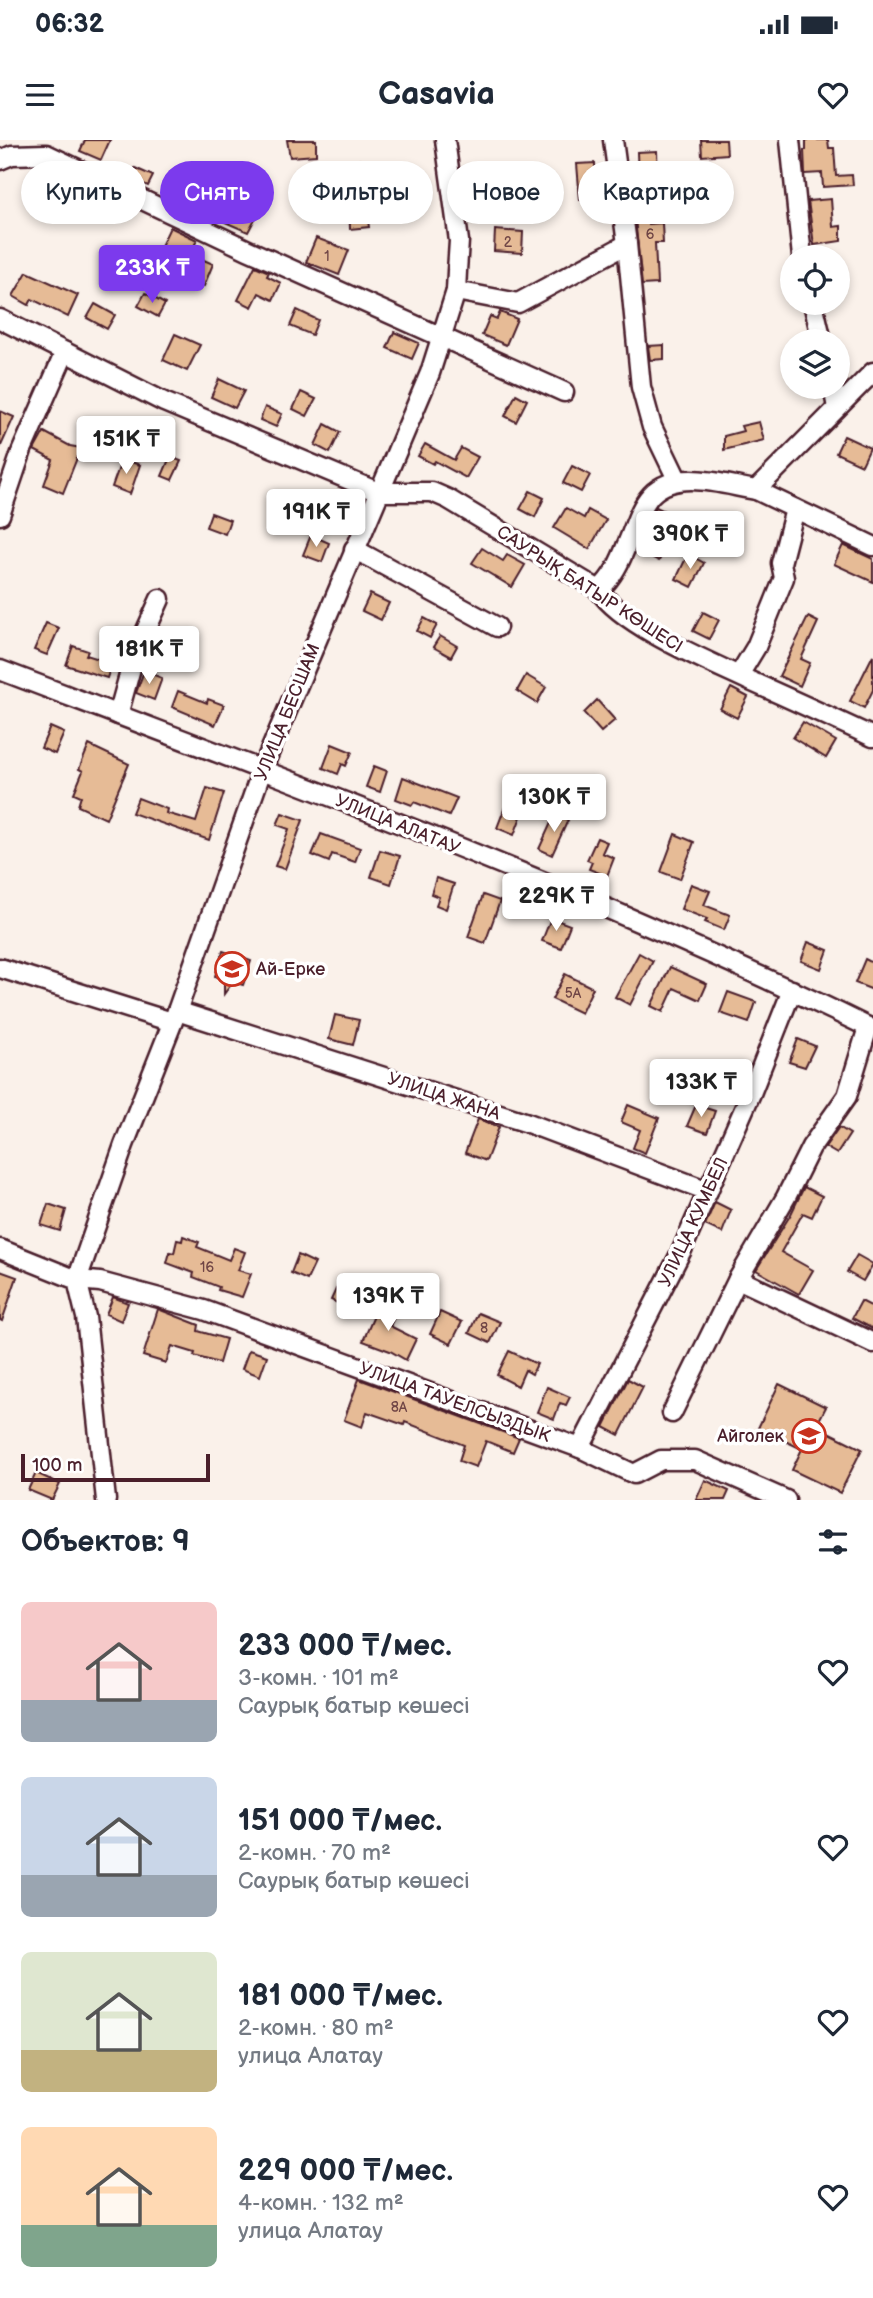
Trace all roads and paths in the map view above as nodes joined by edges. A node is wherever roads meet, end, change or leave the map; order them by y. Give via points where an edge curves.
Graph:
1 (445, 140) edge
2 (613, 140) edge
3 (790, 140) edge
4 (0, 160) edge
5 (627, 244) junction
6 (801, 245) edge
7 (456, 290) junction
8 (0, 318) edge
9 (442, 336) junction
10 (65, 352) junction
11 (873, 372) edge
12 (564, 392) dead end
13 (835, 399) edge
14 (837, 408) junction
15 (678, 481) junction
16 (756, 491) junction
17 (378, 492) junction
18 (795, 509) junction
19 (0, 515) edge
20 (873, 546) edge
21 (355, 549) junction
22 (599, 590) junction
23 (160, 599) dead end
24 (497, 627) dead end
25 (0, 670) edge
26 (739, 675) junction
27 (118, 715) junction
28 (873, 737) edge
29 (262, 770) junction
30 (0, 968) edge
31 (792, 990) junction
32 (174, 1016) junction
33 (871, 1027) edge
34 (708, 1191) junction
35 (0, 1249) edge
36 (738, 1279) junction
37 (77, 1280) junction
38 (873, 1343) edge
39 (672, 1413) dead end
40 (580, 1448) junction
41 (106, 1500) edge
42 (786, 1500) edge

1 - 7 street, УЛИЦА БЕСШАМ via 459,241
2 - 5 street
3 - 6 street
4 - 9 street via 46,154
5 - 7 street via 518,303
5 - 15 street via 641,387 652,427
7 - 9 street, УЛИЦА БЕСШАМ
8 - 10 street, САУРЫҚ БАТЫР КӨШЕСІ
9 - 12 street
9 - 17 street, УЛИЦА БЕСШАМ
10 - 17 street, САУРЫҚ БАТЫР КӨШЕСІ via 164,402
10 - 19 street via 22,450
11 - 14 street
13 - 14 street
14 - 16 street
15 - 16 street
15 - 22 street via 664,486 643,507 617,569
16 - 18 street
17 - 21 street, УЛИЦА БЕСШАМ
17 - 22 street, САУРЫҚ БАТЫР КӨШЕСІ via 440,495
18 - 20 street
18 - 26 street via 781,563 784,579 756,647
21 - 24 street
21 - 29 street, УЛИЦА БЕСШАМ
22 - 26 street, САУРЫҚ БАТЫР КӨШЕСІ via 619,612
23 - 27 street via 134,657
25 - 27 street, УЛИЦА АЛАТАУ
26 - 28 street, САУРЫҚ БАТЫР КӨШЕСІ
27 - 29 street, УЛИЦА АЛАТАУ
29 - 31 street, УЛИЦА АЛАТАУ via 537,880
29 - 32 street, УЛИЦА БЕСШАМ
30 - 32 street, УЛИЦА ЖАНА
31 - 33 street, УЛИЦА АЛАТАУ
31 - 34 street, УЛИЦА КУМБЕЛ
32 - 34 street, УЛИЦА ЖАНА via 528,1123
32 - 37 street, УЛИЦА БЕСШАМ
33 - 36 street via 848,1096 811,1147
34 - 40 street, УЛИЦА КУМБЕЛ
35 - 37 street, УЛИЦА ТАУЕЛСЫЗДЫК
36 - 38 street
36 - 39 street
37 - 40 street, УЛИЦА ТАУЕЛСЫЗДЫК via 204,1310
37 - 41 street via 86,1317
40 - 42 street, УЛИЦА ТАУЕЛСЫЗДЫК via 634,1474 661,1460 695,1460

